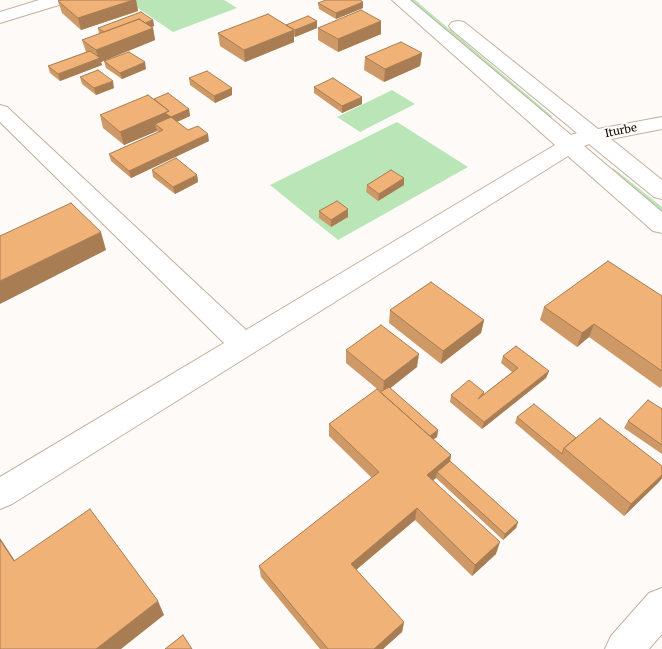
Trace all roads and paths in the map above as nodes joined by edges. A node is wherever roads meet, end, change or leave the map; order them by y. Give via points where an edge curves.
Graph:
1 (56, 0) edge
2 (400, 0) edge
3 (427, 0) edge
4 (30, 4) edge
5 (0, 18) edge
6 (0, 111) edge
7 (662, 123) edge
8 (581, 140) junction
9 (662, 192) edge
10 (662, 225) edge
11 (244, 345) junction
12 (0, 494) edge
13 (662, 606) edge
14 (624, 649) edge

1 - 4 street
2 - 8 street
3 - 8 street
4 - 5 street
6 - 11 street
7 - 8 street, Iturbe
8 - 9 street
8 - 10 street
8 - 11 street
11 - 12 street
13 - 14 street

